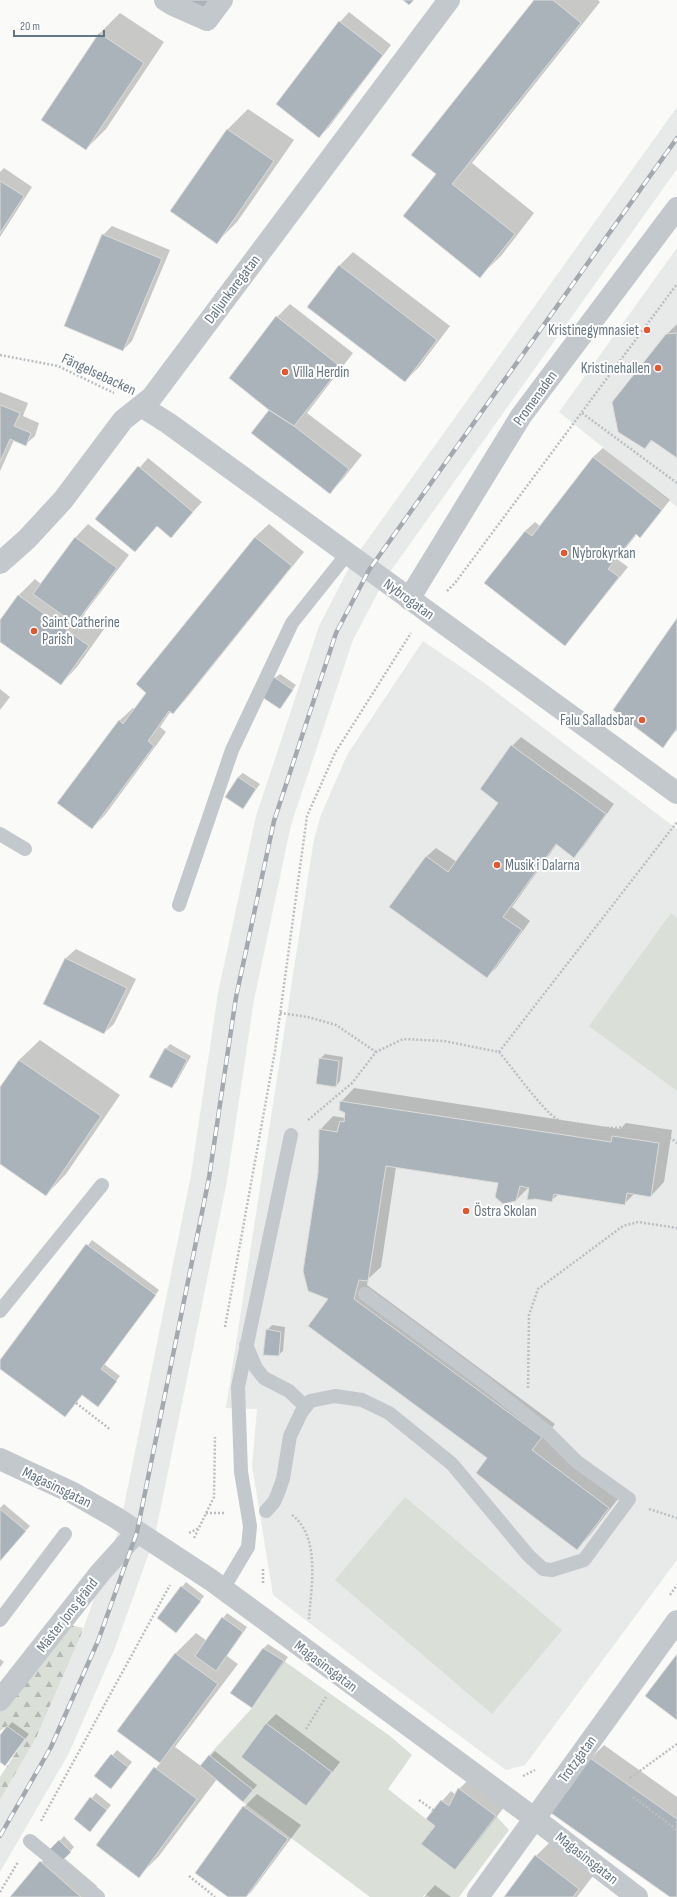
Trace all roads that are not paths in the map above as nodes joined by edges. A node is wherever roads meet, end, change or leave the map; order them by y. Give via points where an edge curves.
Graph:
1 (165, 0) edge
2 (222, 0) edge
3 (449, 0) edge
4 (677, 208) edge
5 (141, 406) junction
6 (347, 554) junction
7 (0, 563) edge
8 (418, 605) junction
9 (674, 786) edge
10 (0, 834) edge
11 (25, 849) dead end
12 (179, 905) dead end
13 (291, 1135) road end
14 (102, 1185) dead end
15 (365, 1294) dead end
16 (0, 1311) edge
17 (246, 1345) junction
18 (305, 1406) junction
19 (0, 1459) edge
20 (266, 1511) road end
21 (137, 1532) junction
22 (65, 1534) dead end
23 (223, 1589) junction
24 (0, 1620) edge
25 (677, 1621) edge
26 (0, 1700) edge
27 (534, 1818) junction
28 (30, 1841) road end
29 (98, 1897) edge
30 (478, 1897) edge
31 (637, 1897) edge

1 - 2 street via 207,20
3 - 5 street, Daljunkaregatan via 152,397
4 - 8 street, Promenaden via 520,416
5 - 6 street, Nybrogatan
5 - 7 street, Daljunkaregatan via 123,420 63,500 27,540
6 - 8 street, Nybrogatan
6 - 12 lane via 292,623 232,750
8 - 9 street, Nybrogatan
10 - 11 lane
13 - 17 lane
14 - 16 lane
15 - 18 lane via 546,1431 577,1462 629,1499 584,1560 552,1570 544,1569 528,1555 452,1464 389,1413 362,1400 342,1397 320,1398 310,1401
17 - 18 lane via 256,1368 264,1378 289,1391
17 - 23 lane via 238,1387 241,1472 250,1526 248,1547
18 - 20 lane via 290,1436 283,1479 278,1493
19 - 21 street, Magasinsgatan via 77,1496
21 - 23 street, Magasinsgatan
21 - 26 street, Mäster Jons gränd via 100,1573
22 - 24 lane
23 - 27 street, Magasinsgatan
25 - 27 street, Trotzgatan
27 - 30 street, Trotzgatan
27 - 31 street, Magasinsgatan
28 - 29 lane

